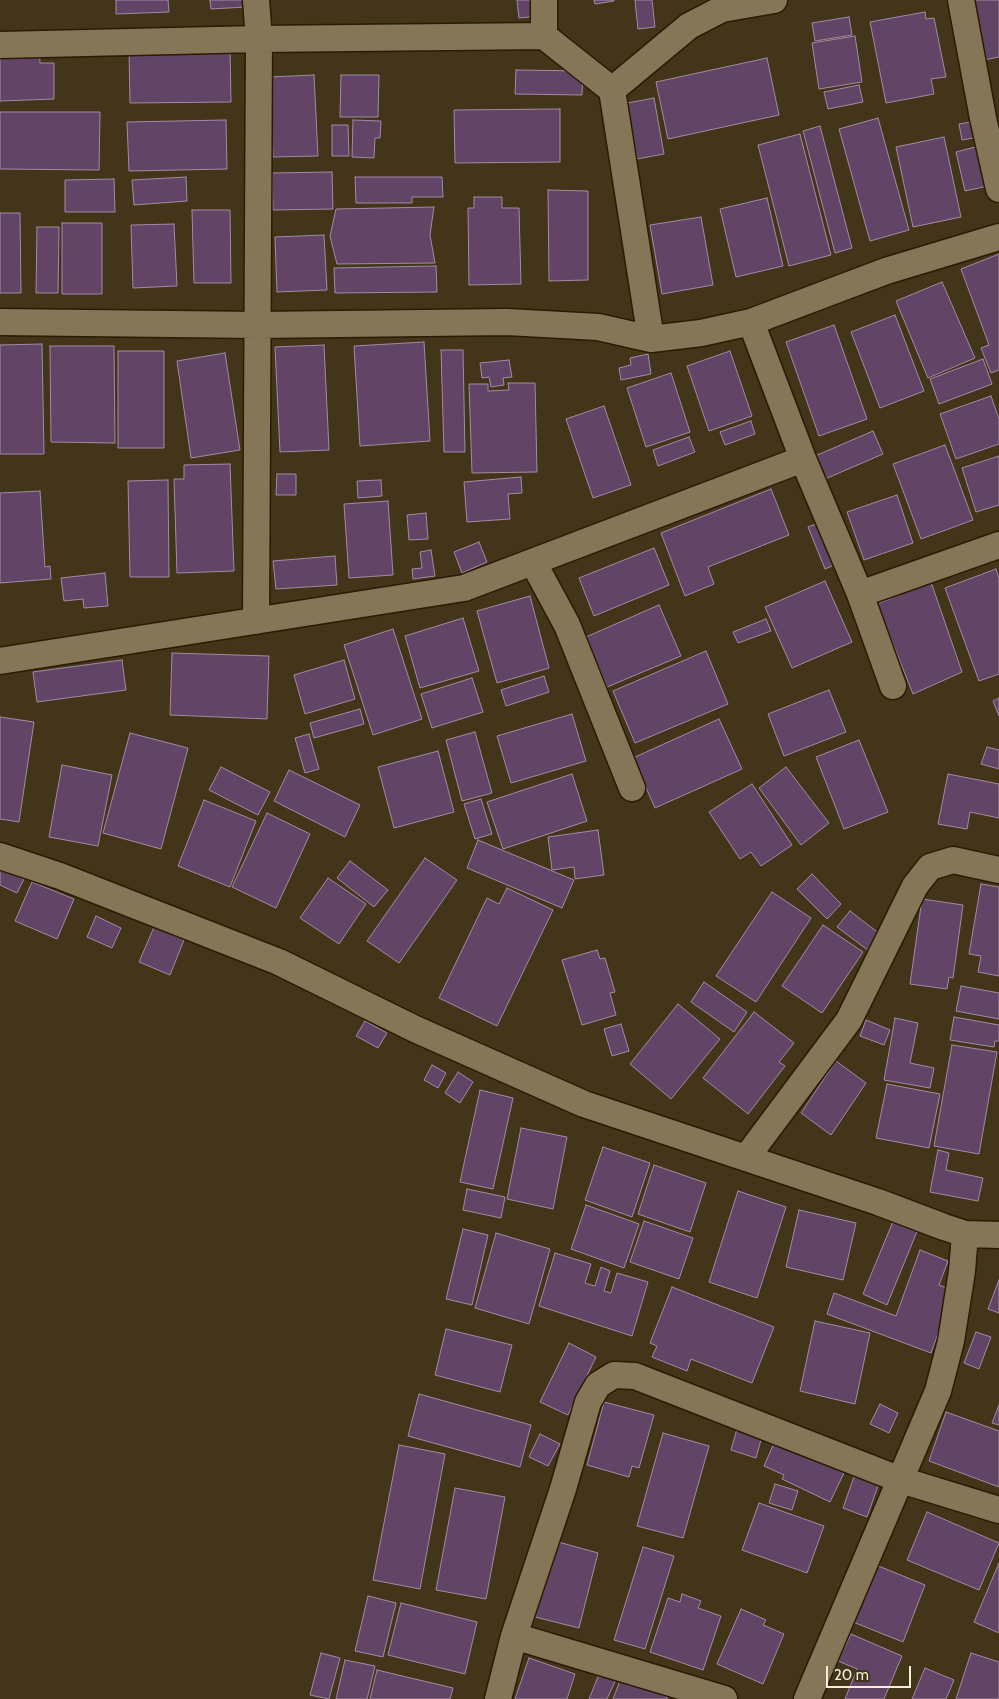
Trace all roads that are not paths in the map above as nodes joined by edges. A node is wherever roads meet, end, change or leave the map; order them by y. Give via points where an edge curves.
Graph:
1 (256, 0) edge
2 (544, 0) edge
3 (774, 0) edge
4 (961, 0) edge
5 (544, 36) junction
6 (259, 39) junction
7 (0, 45) edge
8 (612, 90) junction
9 (999, 189) edge
10 (999, 237) edge
11 (0, 322) edge
12 (751, 322) junction
13 (258, 325) junction
14 (651, 339) junction
15 (803, 459) junction
16 (999, 544) edge
17 (533, 562) junction
18 (860, 594) junction
19 (256, 621) junction
20 (0, 661) edge
21 (892, 686) dead end
22 (632, 788) dead end
23 (0, 856) edge
24 (999, 870) edge
25 (746, 1158) junction
26 (964, 1234) junction
27 (999, 1235) edge
28 (901, 1480) junction
29 (999, 1510) edge
30 (514, 1636) junction
31 (498, 1699) edge
32 (724, 1699) edge
33 (807, 1699) edge

1 - 6 street
2 - 5 street
3 - 8 street via 722,10 689,26
4 - 9 street
5 - 6 street
5 - 8 street
6 - 7 street
6 - 13 street
8 - 14 street
10 - 12 street via 886,271
11 - 13 street
12 - 14 street
12 - 15 street
13 - 14 street via 507,322 598,328
13 - 19 street
15 - 17 street
15 - 18 street
16 - 18 street
17 - 19 street via 464,588
17 - 22 street via 567,624
18 - 21 street
19 - 20 street
23 - 25 street via 60,876 279,962 415,1029 584,1104
24 - 25 street via 953,860 930,867 915,886 849,1020
25 - 26 street
26 - 27 street
26 - 28 street via 951,1341 938,1391
28 - 29 street
28 - 30 street via 635,1376 614,1375 598,1385 588,1402
28 - 33 street
30 - 31 street
30 - 32 street

